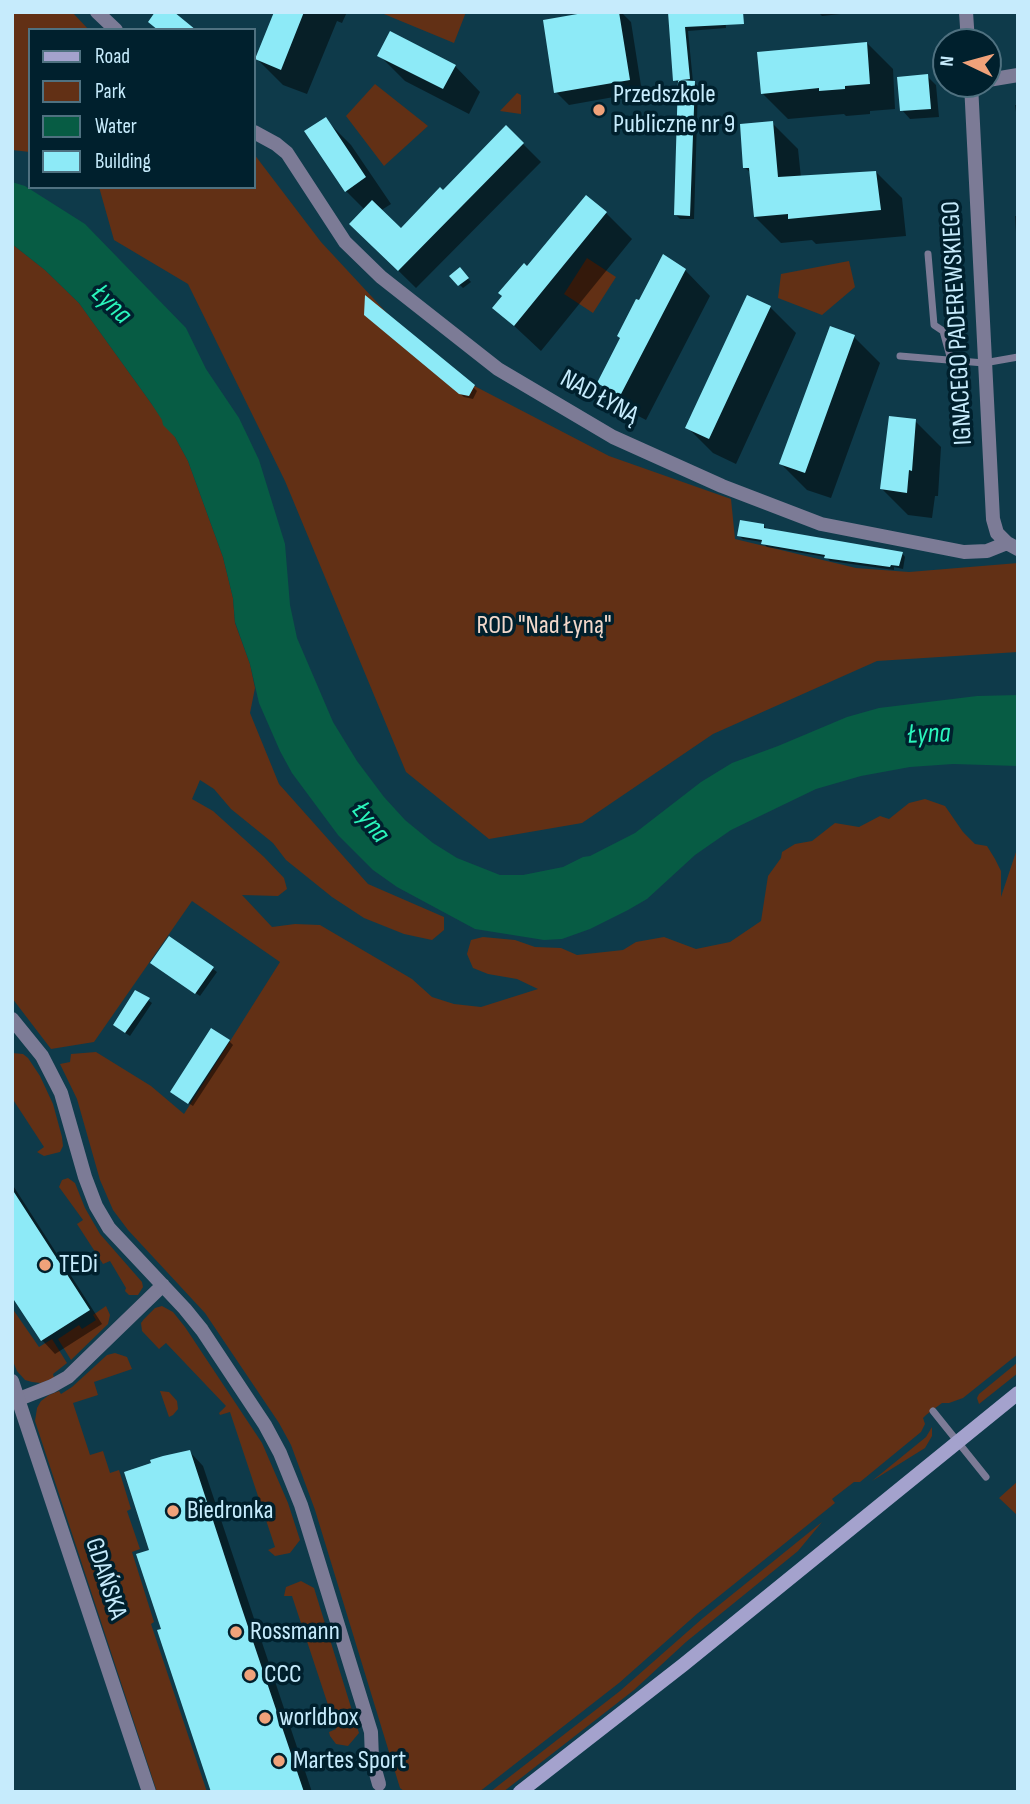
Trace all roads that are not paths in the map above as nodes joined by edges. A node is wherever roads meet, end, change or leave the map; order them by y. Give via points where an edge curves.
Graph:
1 (97, 12) edge
2 (114, 28) edge
3 (972, 98) edge
4 (256, 133) edge
5 (928, 254) dead end
6 (900, 356) dead end
7 (1018, 357) edge
8 (951, 360) junction
9 (984, 363) junction
10 (1012, 546) edge
11 (15, 1028) edge
12 (163, 1285) junction
13 (12, 1381) edge
14 (1018, 1393) edge
15 (19, 1399) junction
16 (933, 1411) dead end
17 (958, 1441) junction
18 (986, 1477) dead end
19 (379, 1784) dead end
20 (149, 1792) edge
21 (520, 1792) edge

1 - 2 street
3 - 9 street, IGNACEGO PADEREWSKIEGO
4 - 10 street, NAD ŁYNĄ via 287,153 345,242 381,277 498,369 613,437 821,524 964,552
5 - 8 lane via 934,326 943,331
6 - 8 lane
7 - 9 lane
8 - 9 lane
9 - 10 street, IGNACEGO PADEREWSKIEGO via 993,519 997,533
11 - 12 street via 42,1056 61,1093 96,1206 121,1243
12 - 15 street via 68,1377
12 - 19 street via 222,1359 265,1425 288,1472 371,1732
13 - 15 street, GDAŃSKA
14 - 17 main road
15 - 20 street, GDAŃSKA
16 - 17 lane
17 - 18 lane
17 - 21 main road

